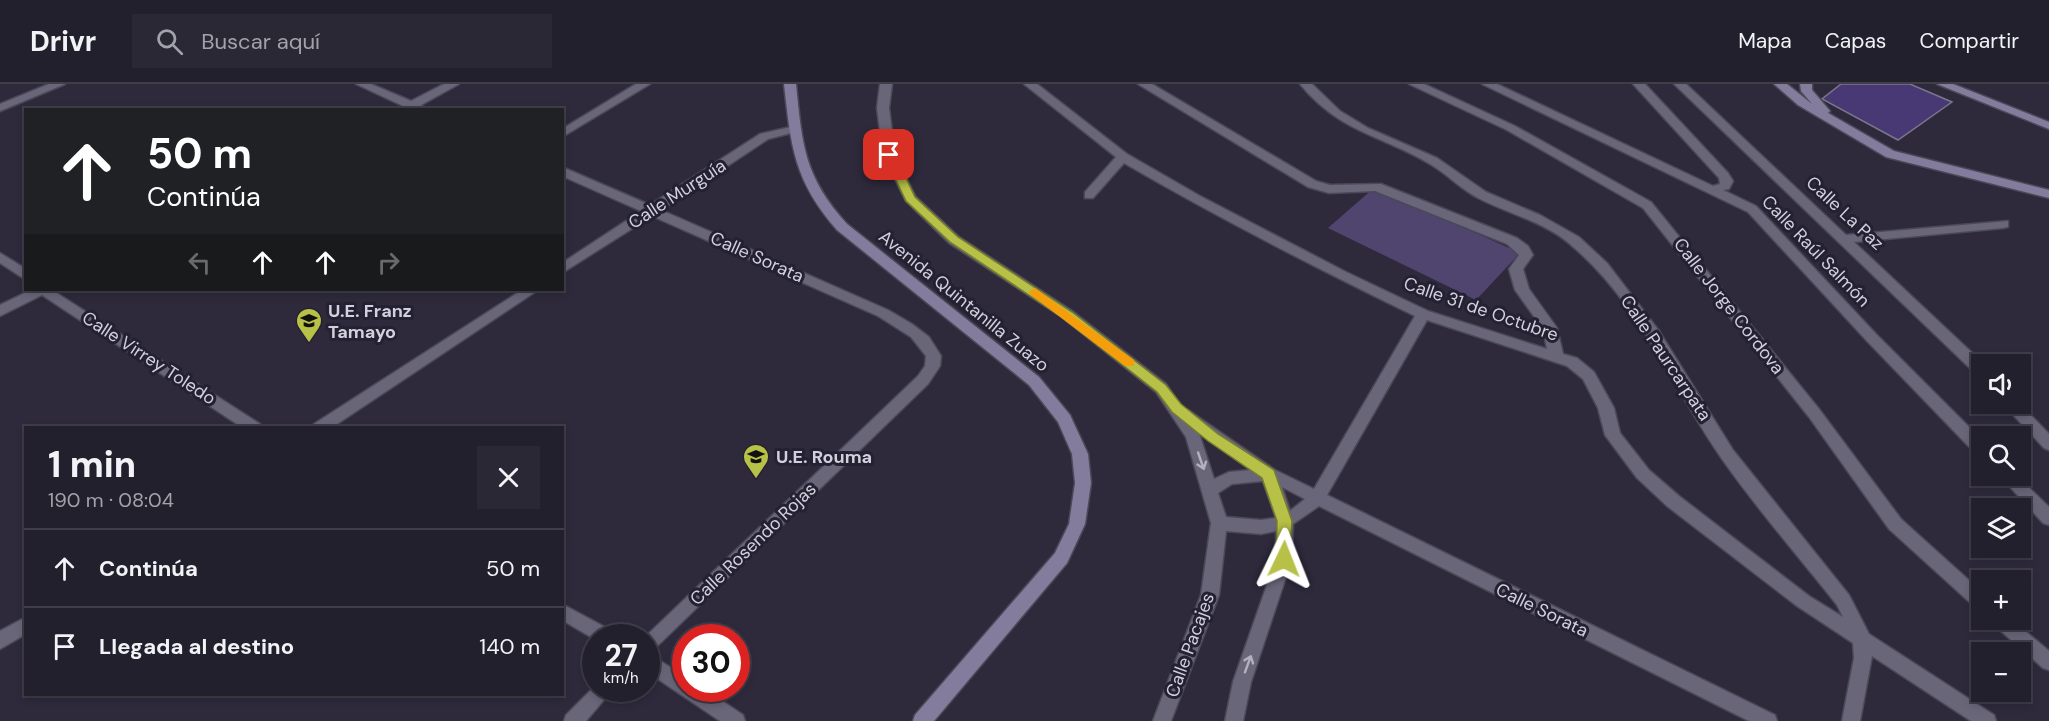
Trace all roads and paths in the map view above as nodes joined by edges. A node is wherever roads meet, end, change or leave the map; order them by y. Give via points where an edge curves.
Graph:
1 (59, 84) edge
2 (363, 84) edge
3 (453, 84) edge
4 (644, 84) edge
5 (790, 84) edge
6 (886, 84) edge
7 (1030, 84) edge
8 (1144, 84) edge
9 (1306, 84) edge
10 (1415, 84) edge
11 (1488, 84) edge
12 (1639, 84) edge
13 (1680, 84) edge
14 (1780, 84) edge
15 (1806, 84) edge
16 (1944, 84) edge
17 (0, 108) edge
18 (413, 108) edge
19 (1837, 124) junction
20 (2049, 126) edge
21 (795, 129) junction
22 (564, 133) edge
23 (1124, 157) junction
24 (564, 172) edge
25 (1711, 190) junction
26 (2049, 194) edge
27 (1089, 195) dead end
28 (653, 210) junction
29 (2003, 224) dead end
30 (1845, 238) junction
31 (0, 257) edge
32 (564, 268) edge
33 (24, 275) edge
34 (40, 291) edge
35 (44, 291) edge
36 (529, 291) edge
37 (0, 311) edge
38 (1422, 314) junction
39 (1556, 356) junction
40 (1971, 361) edge
41 (934, 363) joint
42 (1176, 408) junction
43 (2021, 414) edge
44 (252, 426) edge
45 (322, 426) edge
46 (1971, 439) edge
47 (2049, 444) edge
48 (1269, 474) junction
49 (2018, 486) edge
50 (1211, 489) junction
51 (1317, 499) junction
52 (2049, 518) edge
53 (1285, 521) junction
54 (1220, 523) junction
55 (1971, 593) edge
56 (564, 612) edge
57 (584, 624) edge
58 (24, 625) edge
59 (2012, 630) edge
60 (660, 634) edge
61 (1861, 637) junction
62 (0, 641) edge
63 (2049, 662) edge
64 (591, 702) edge
65 (707, 702) edge
66 (573, 721) edge
67 (736, 721) edge
68 (922, 721) edge
69 (1162, 721) edge
70 (1234, 721) edge
71 (1768, 721) edge
72 (1851, 721) edge
73 (1987, 721) edge

1 - 17 street
2 - 18 street
3 - 18 street
4 - 22 street
5 - 21 street, Avenida Quintanilla Zuazo
6 - 42 street via 883,108 889,155 910,198 954,240 1114,350 1161,388
7 - 23 street, Calle 31 de Octubre
8 - 39 street via 1312,183 1329,189 1377,187 1512,241 1526,255 1516,269 1519,283 1550,328
9 - 61 street, Calle Paurcarpata via 1336,113 1433,161 1482,195 1574,240 1602,266 1654,334 1727,454 1843,600
10 - 55 street, Calle Jorge Cordova via 1511,128 1647,205 1814,413 1895,524
11 - 25 street, Calle Raúl Salmón
12 - 25 street via 1724,176 1725,186
13 - 30 street, Calle La Paz
14 - 19 street via 1788,94
15 - 19 street via 1808,92
16 - 20 street
19 - 26 street via 1890,154
21 - 28 street, Calle Murguía via 765,136
21 - 68 street, Avenida Quintanilla Zuazo via 801,160 815,194 842,227 1034,381 1065,419 1080,454 1083,483 1077,524 1060,558
23 - 27 street
23 - 38 street, Calle 31 de Octubre via 1196,200
24 - 28 street, Calle Sorata
25 - 46 street, Calle Raúl Salmón via 1752,209 1767,223
28 - 32 street, Calle Murguía
28 - 41 street, Calle Sorata via 883,313 922,337 932,351
29 - 30 street
30 - 40 street, Calle La Paz
31 - 33 street
34 - 37 street
35 - 44 street, Calle Virrey Toledo
36 - 45 street
38 - 39 street, Calle 31 de Octubre
38 - 51 street
39 - 61 street, Calle 31 de Octubre via 1572,362 1589,376 1606,408 1613,435 1643,474 1748,561
41 - 60 street, Calle Rosendo Rojas via 923,380
42 - 48 street
42 -> 50 street, Calle Pacajes via 1193,436
43 - 47 street
48 - 50 street via 1229,478
48 - 51 street, Calle Sorata
48 - 53 street
49 - 52 street
50 - 54 street, Calle Pacajes
51 - 53 street
51 - 71 street, Calle Sorata
53 - 54 street via 1268,528
70 -> 53 street via 1242,682 1284,559
54 - 69 street, Calle Pacajes via 1210,595
56 - 57 street
58 - 62 street
59 - 63 street
61 - 72 street, Calle Paurcarpata via 1863,658
61 - 73 street, Calle 31 de Octubre
64 - 66 street
65 - 67 street

